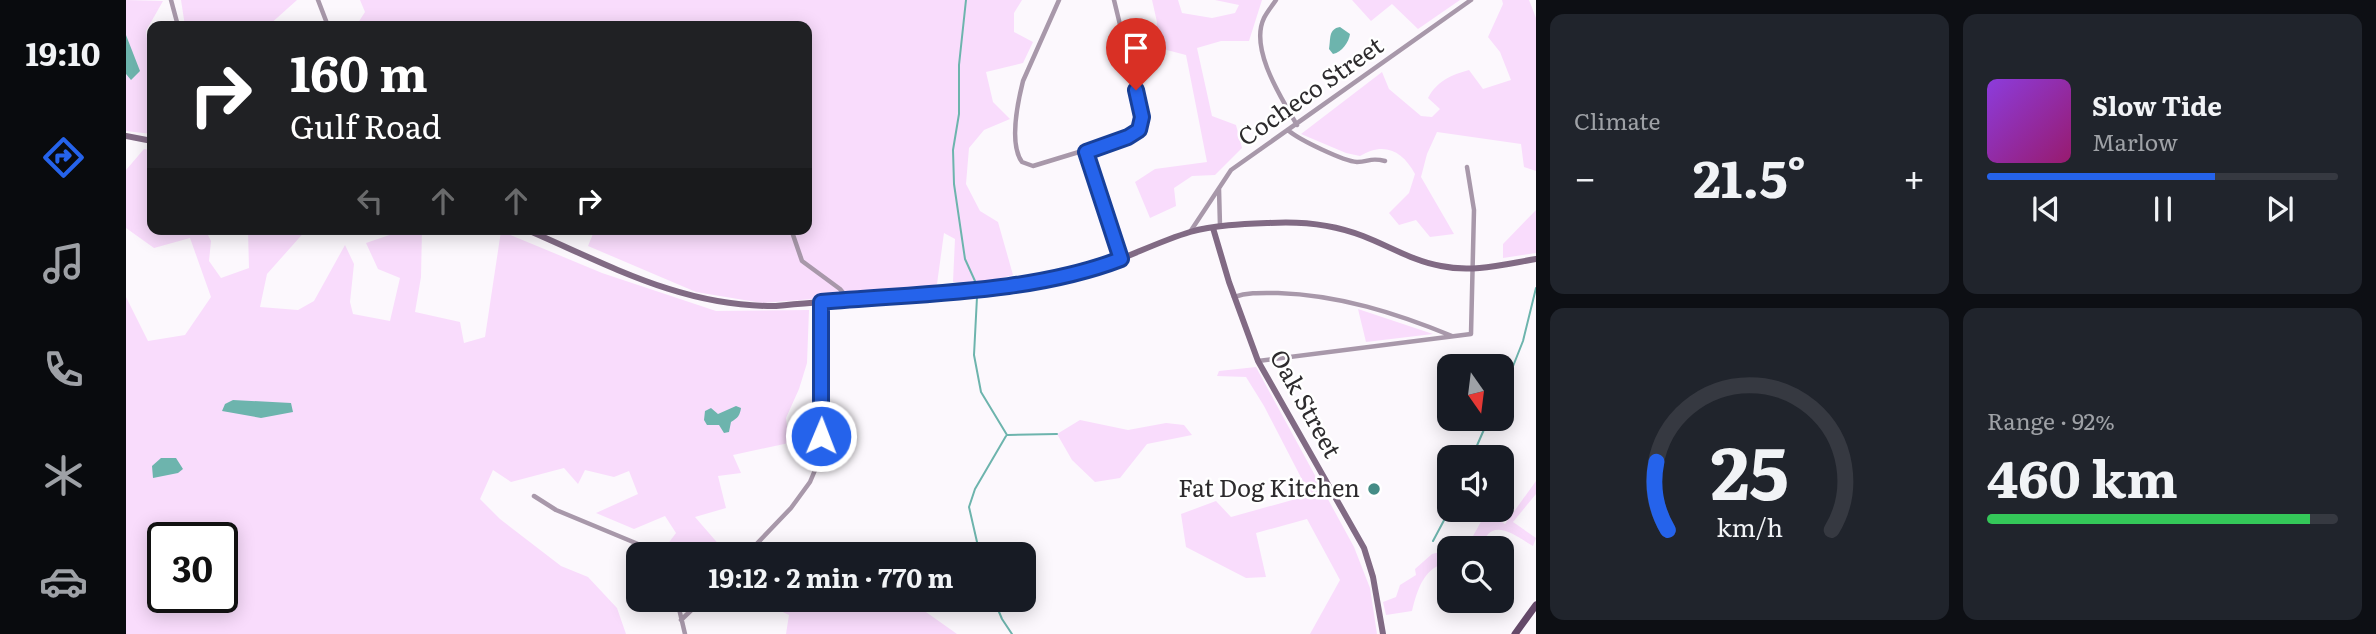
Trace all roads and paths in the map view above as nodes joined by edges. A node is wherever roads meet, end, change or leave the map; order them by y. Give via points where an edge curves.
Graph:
1 (170, 0) edge
2 (318, 0) edge
3 (1059, 0) edge
4 (1114, 0) edge
5 (1276, 0) edge
6 (1471, 0) edge
7 (176, 21) edge
8 (326, 21) edge
9 (1297, 125) junction
10 (1289, 131) junction
11 (126, 136) edge
12 (147, 140) edge
13 (1086, 152) junction
14 (1385, 161) dead end
15 (1467, 167) dead end
16 (1219, 187) junction
17 (1215, 228) junction
18 (1190, 232) junction
19 (538, 235) edge
20 (793, 235) edge
21 (1121, 259) junction
22 (1536, 259) edge
23 (1473, 268) junction
24 (1234, 297) junction
25 (848, 299) junction
26 (821, 302) junction
27 (1453, 336) junction
28 (1258, 361) junction
29 (534, 496) dead end
30 (633, 542) edge
31 (758, 542) edge
32 (1536, 605) edge
33 (679, 612) edge
34 (689, 612) edge
35 (681, 620) junction
36 (685, 634) edge
37 (1383, 634) edge
38 (1515, 634) edge

1 - 7 street
2 - 8 street
3 - 13 street via 1023,81 1016,150 1022,162 1033,166
4 - 13 street via 1141,123 1134,134
5 - 9 street via 1261,26 1262,44 1272,81
6 - 9 street, Cocheco Street
9 - 10 street, Cocheco Street
10 - 14 street via 1353,162
10 - 16 street, Cocheco Street via 1231,170
11 - 12 street
13 - 21 street
15 - 23 street via 1474,210
16 - 17 street
16 - 18 street, Cocheco Street
17 - 18 street
17 - 23 street via 1266,223 1332,226 1423,262
17 - 24 street, Oak Street
18 - 21 street
19 - 26 street via 694,298 752,305
20 - 25 street via 802,261
21 - 25 street via 1048,279
22 - 23 street
23 - 27 street via 1471,334
24 - 27 street via 1283,293 1342,299
24 - 28 street, Oak Street
25 - 26 street
26 - 31 street via 818,463 797,500
27 - 28 street
28 - 37 street, Oak Street via 1364,548
29 - 30 street
32 - 38 main road
33 - 35 street
34 - 35 street
35 - 36 street

